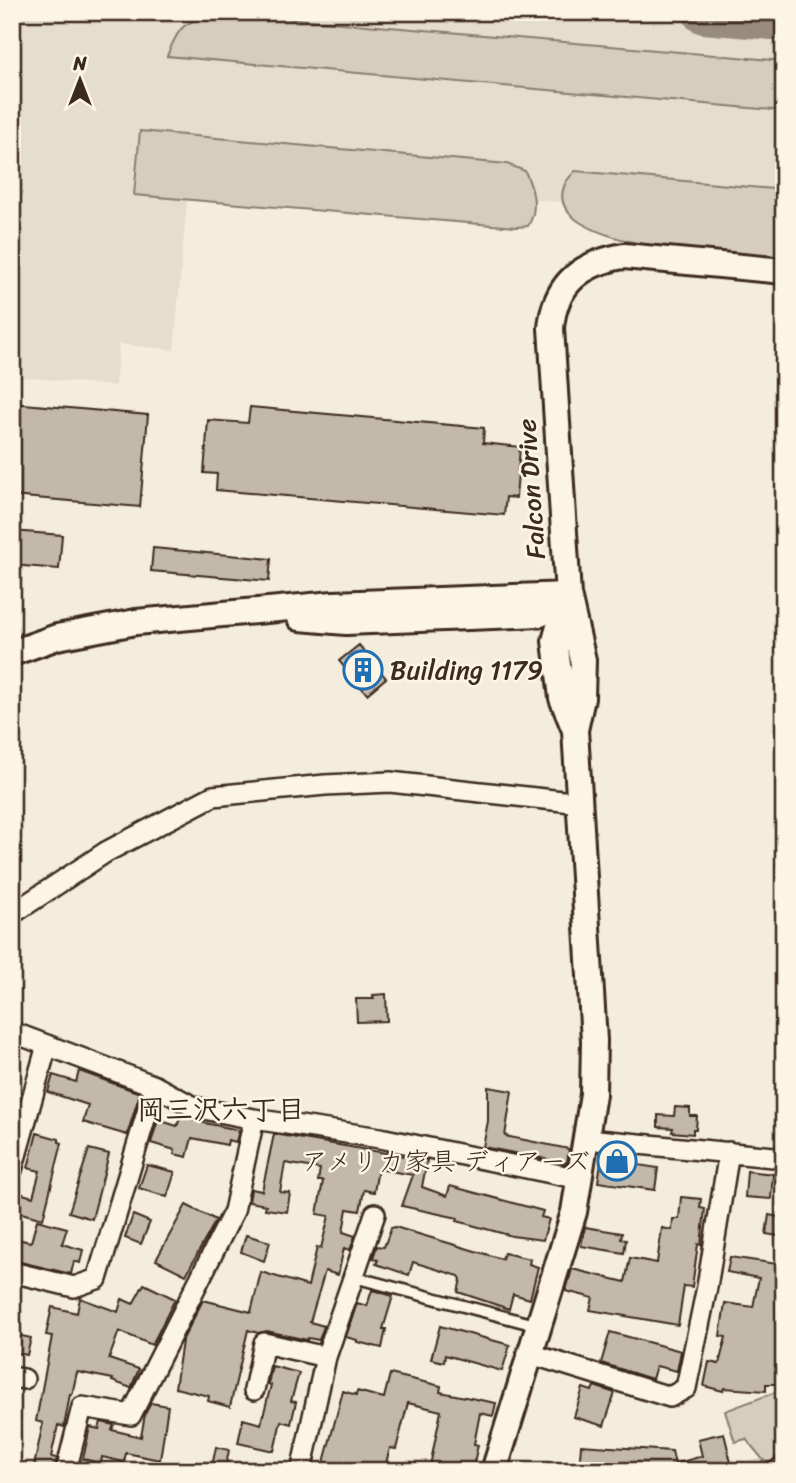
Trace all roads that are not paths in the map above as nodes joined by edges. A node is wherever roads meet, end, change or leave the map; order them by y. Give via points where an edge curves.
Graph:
1 (784, 271) edge
2 (568, 595) junction
3 (244, 612) junction
4 (524, 615) junction
5 (555, 640) junction
6 (12, 653) edge
7 (575, 730) junction
8 (581, 803) junction
9 (12, 914) edge
10 (12, 1032) edge
11 (47, 1045) junction
12 (156, 1086) junction
13 (254, 1119) junction
14 (587, 1139) junction
15 (729, 1153) junction
16 (784, 1158) edge
17 (12, 1170) edge
18 (580, 1179) junction
19 (375, 1214) dead end
20 (12, 1272) edge
21 (354, 1277) junction
22 (539, 1326) junction
23 (531, 1353) junction
24 (326, 1357) junction
25 (254, 1390) dead end
26 (784, 1465) edge
27 (66, 1471) edge
28 (301, 1471) edge
29 (494, 1471) edge
30 (777, 1471) edge

1 - 2 street, Falcon Drive via 624,256 586,268 559,294 551,328
2 - 3 street, Falcon Drive
2 - 4 street, Falcon Drive via 540,614
2 - 5 street
2 - 7 street via 583,660
3 - 4 street, Falcon Drive via 346,622
3 - 6 street, Falcon Drive via 136,622 57,637
4 - 5 street
5 - 7 street via 562,698
7 - 8 street
8 - 9 street via 390,782 212,796 106,852
8 - 14 street via 594,1041
10 - 11 street
11 - 12 street
11 - 17 street
12 - 13 street via 194,1107
12 - 20 street via 97,1279 74,1287
13 - 18 street via 380,1138
13 - 27 street via 234,1211 131,1415 82,1408
14 - 15 street
14 - 18 street
15 - 16 street
15 - 23 street via 686,1388 670,1397
18 - 22 street
19 - 21 street
21 - 22 lane
21 - 24 street
22 - 23 street
23 - 29 street
24 - 25 street via 264,1343
24 - 28 street
26 - 30 street

